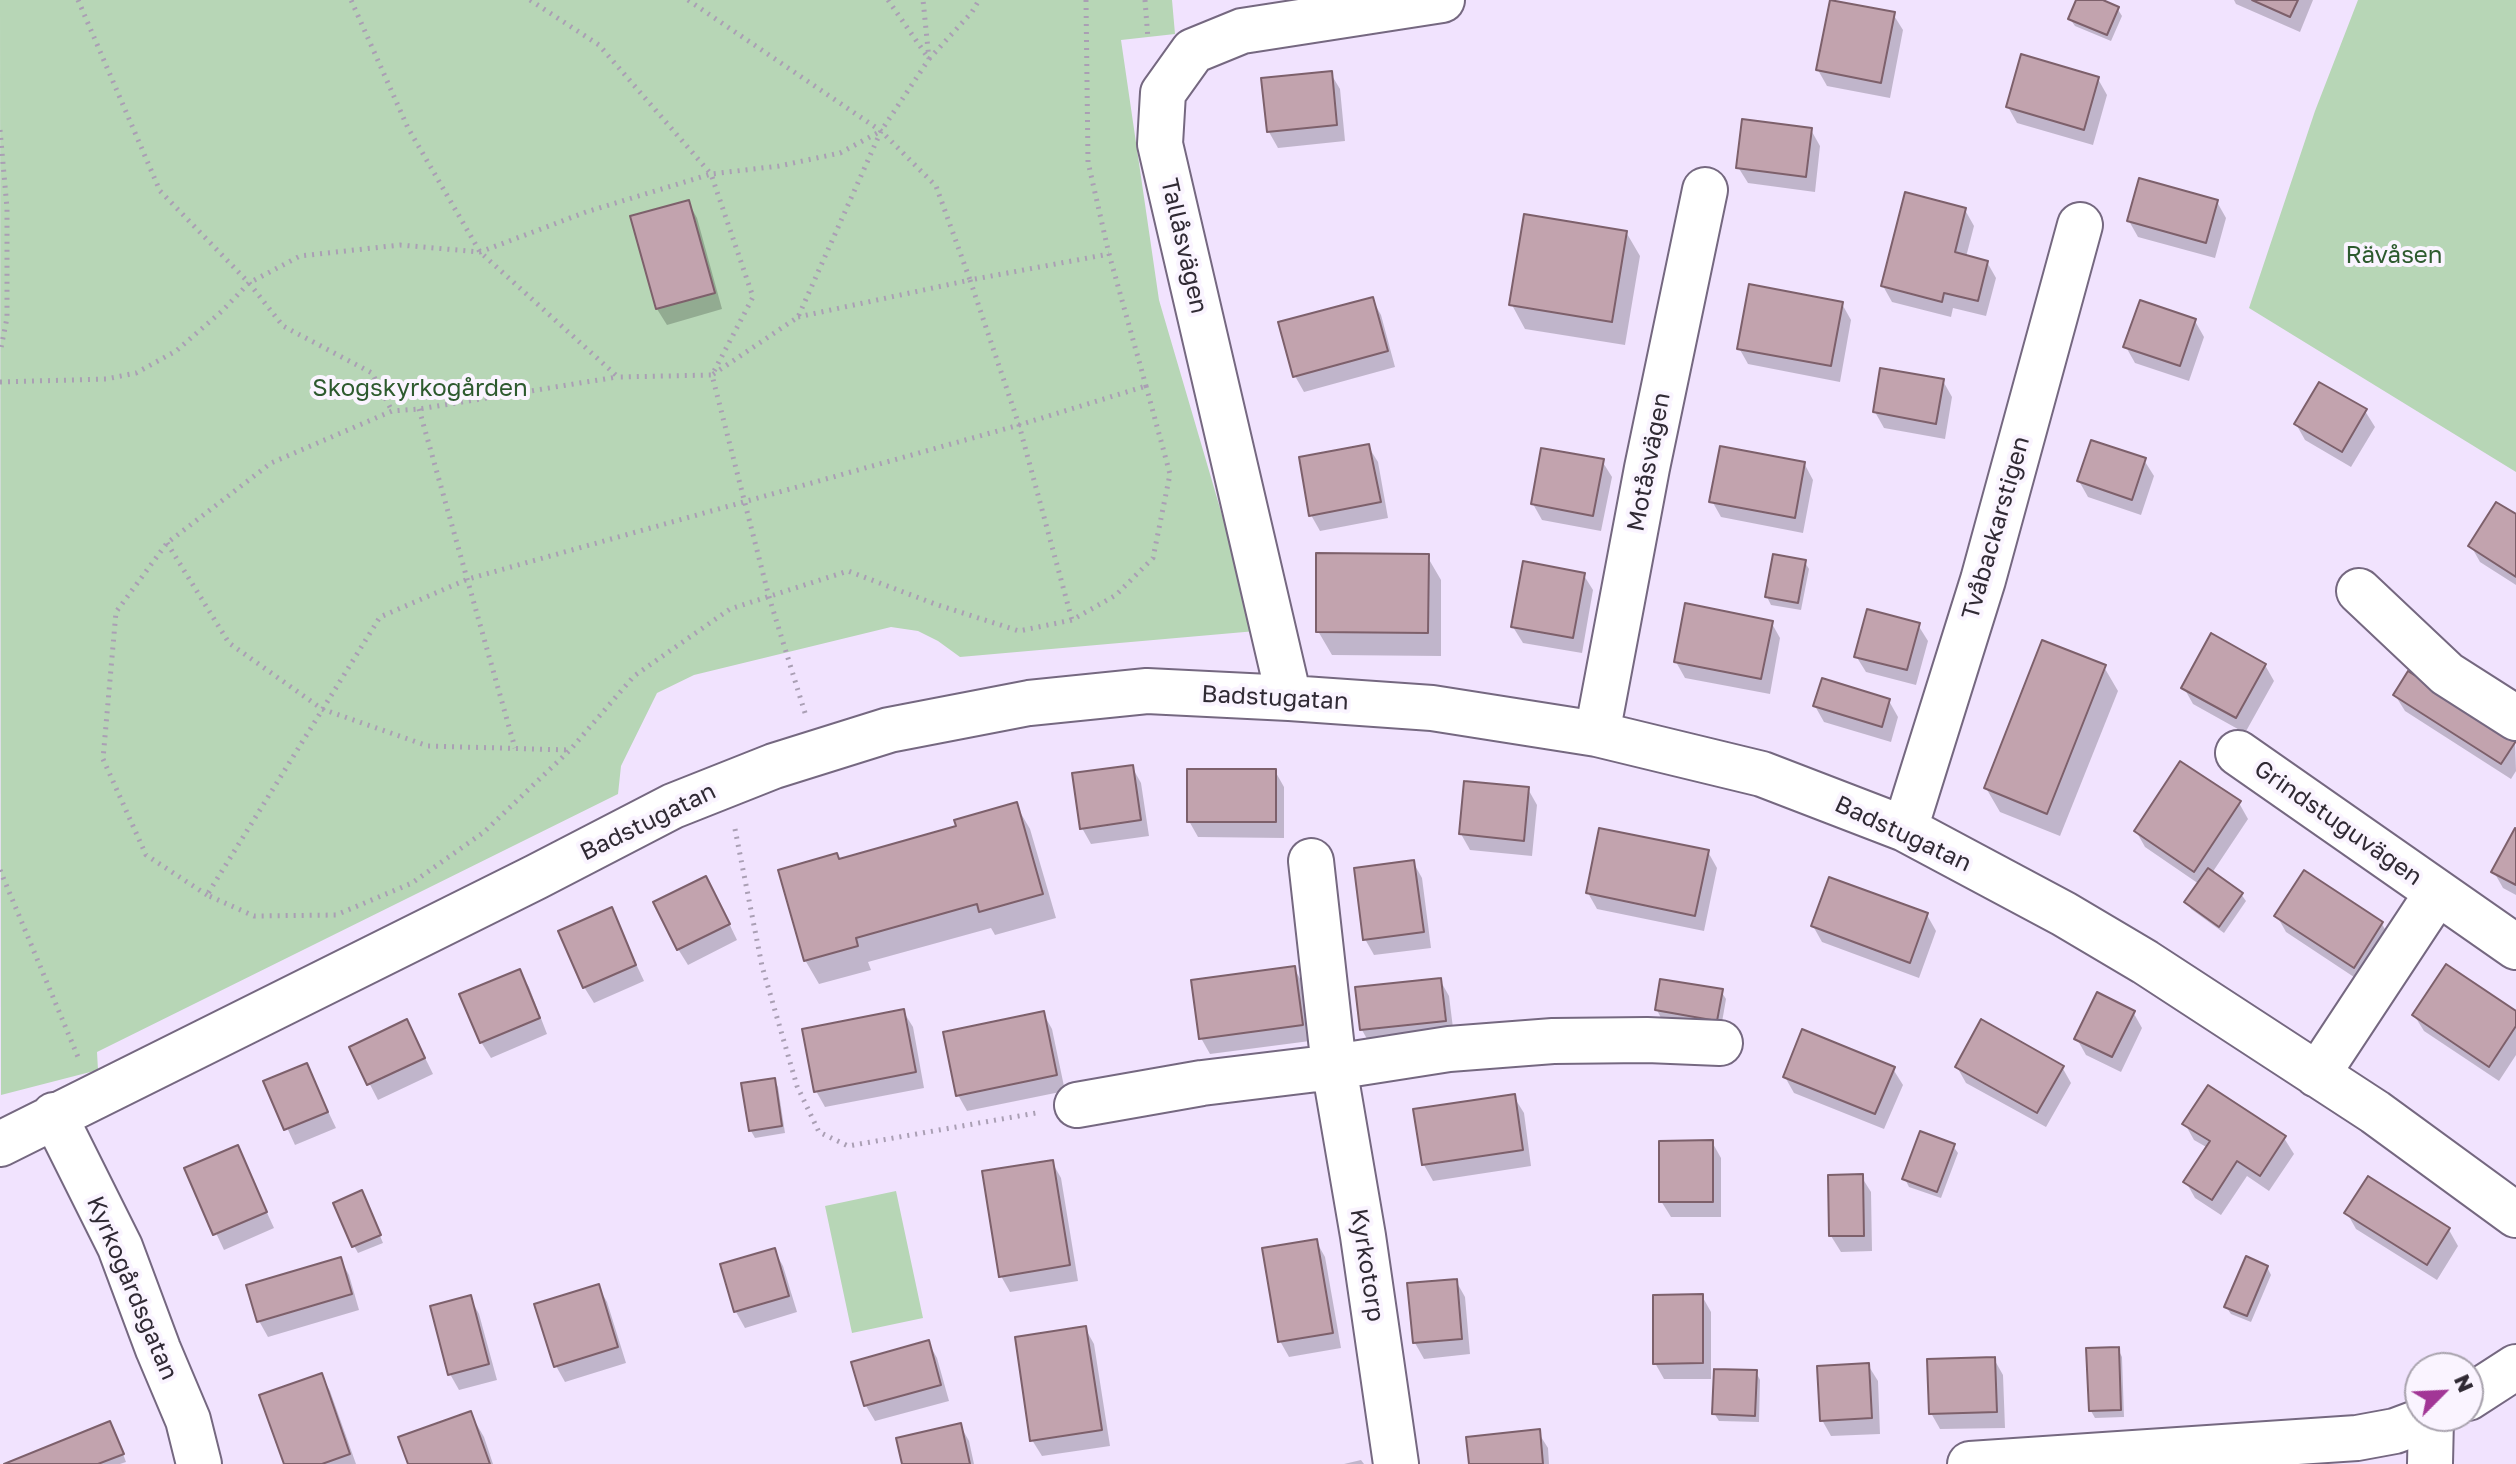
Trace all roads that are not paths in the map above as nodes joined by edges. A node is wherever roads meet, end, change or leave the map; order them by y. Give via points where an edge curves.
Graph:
1 (1442, 0) edge
2 (1705, 190) dead end
3 (2080, 225) dead end
4 (2359, 591) dead end
5 (1289, 698) junction
6 (2516, 718) edge
7 (1597, 734) junction
8 (2238, 753) dead end
9 (1905, 829) junction
10 (1311, 861) dead end
11 (2437, 893) junction
12 (2516, 947) edge
13 (1720, 1043) dead end
14 (1334, 1067) junction
15 (2317, 1075) junction
16 (1077, 1105) road end
17 (54, 1115) junction
18 (0, 1144) edge
19 (2516, 1215) edge
20 (2516, 1367) edge
21 (2484, 1387) edge
22 (2404, 1427) edge
23 (2439, 1432) edge
24 (199, 1464) edge
25 (1396, 1464) edge
26 (1970, 1464) edge
27 (2430, 1464) edge

1 - 5 street, Tallåsvägen via 1242,31 1193,51 1163,93 1160,144
2 - 7 street, Motåsvägen
3 - 9 street, Tvåbackarstigen via 1983,580
4 - 6 street via 2447,674
5 - 7 street, Badstugatan via 1432,708
5 - 17 street, Badstugatan via 1147,691 1029,703 889,730 774,766 673,806
7 - 9 street, Badstugatan via 1762,774
8 - 11 street, Grindstuguvägen
9 - 15 street, Badstugatan via 2145,962
10 - 14 street, Kyrkotorp
11 - 12 street, Grindstuguvägen
11 - 15 street, Grindstuguvägen
13 - 14 street via 1553,1041 1449,1049
14 - 16 street
14 - 25 street, Kyrkotorp
15 - 19 street, Badstugatan
17 - 18 street, Badstugatan
17 - 24 street, Kyrkogårdsgatan via 120,1247 188,1420
20 - 21 street
22 - 26 street via 2357,1438
23 - 27 street

